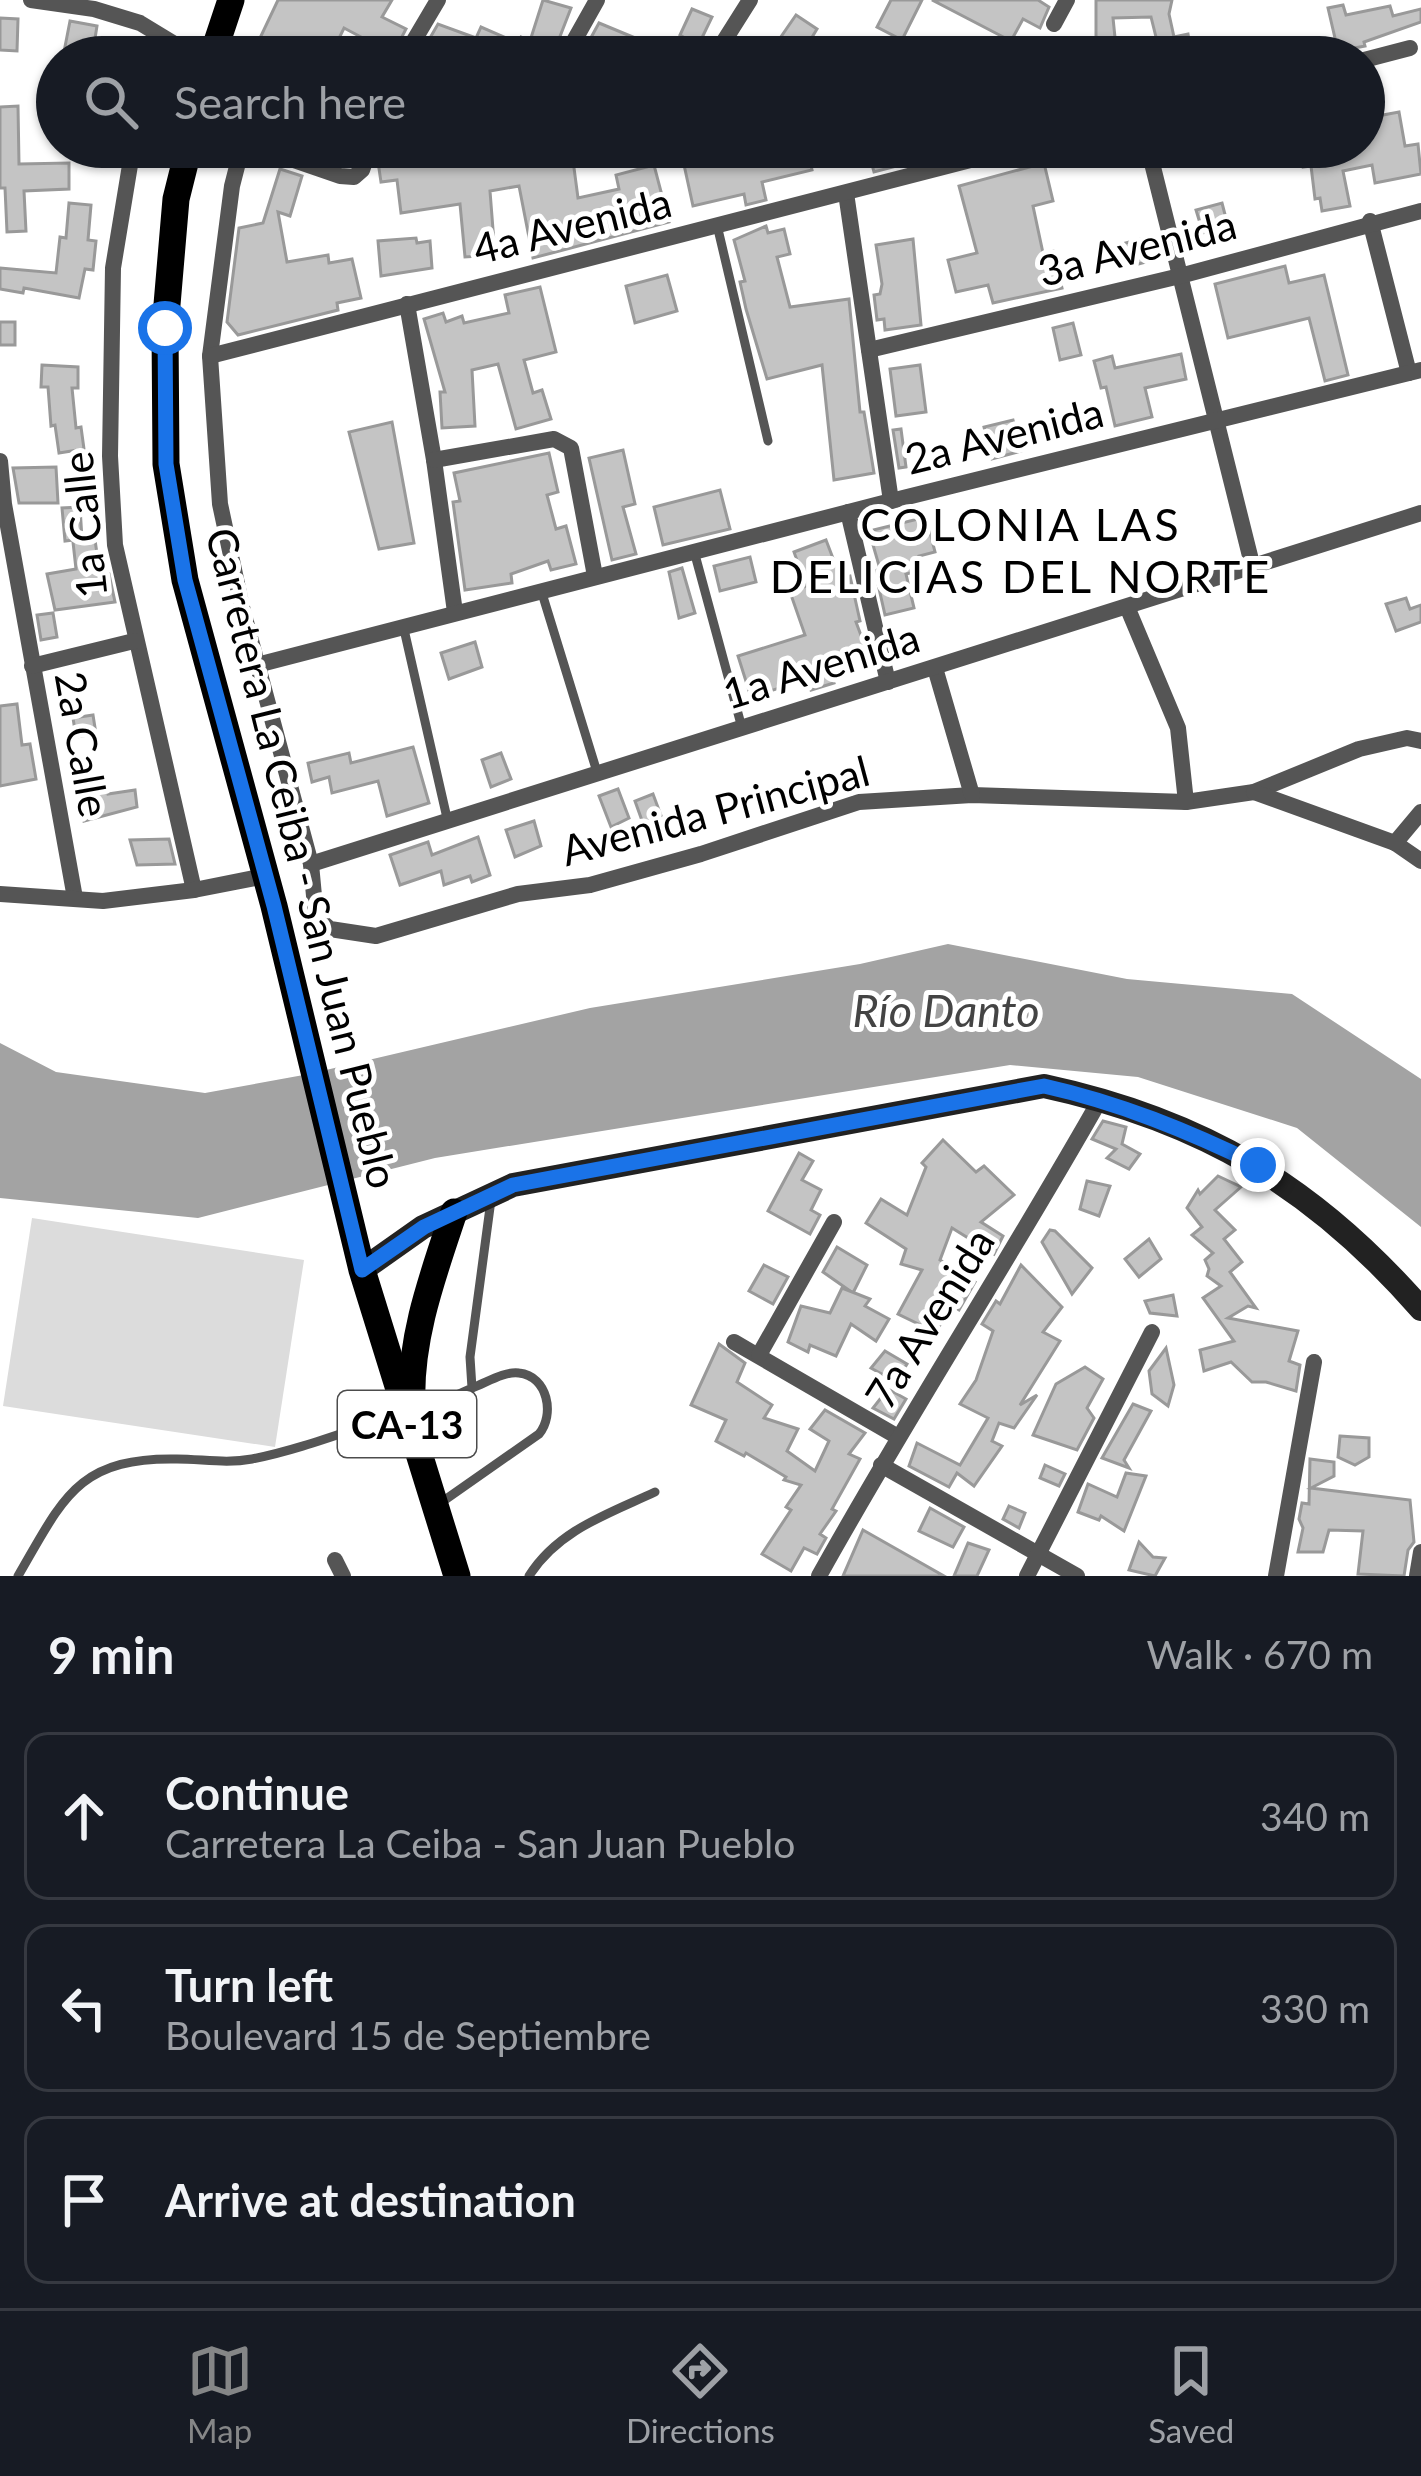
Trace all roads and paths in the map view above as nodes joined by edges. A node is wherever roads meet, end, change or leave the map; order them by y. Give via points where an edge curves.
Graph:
1 (31, 0) edge
2 (231, 0) edge
3 (438, 0) edge
4 (597, 0) edge
5 (750, 0) edge
6 (1067, 0) edge
7 (1054, 24) dead end
8 (163, 36) edge
9 (219, 36) edge
10 (417, 36) edge
11 (577, 36) edge
12 (727, 36) edge
13 (1410, 48) dead end
14 (1385, 55) edge
15 (130, 168) edge
16 (184, 168) edge
17 (237, 168) edge
18 (317, 168) edge
19 (363, 168) edge
20 (941, 168) edge
21 (1153, 168) edge
22 (846, 193) junction
23 (1421, 211) edge
24 (1370, 221) junction
25 (717, 225) junction
26 (1180, 276) junction
27 (407, 304) junction
28 (869, 350) junction
29 (210, 356) junction
30 (1415, 371) edge
31 (1216, 419) junction
32 (768, 441) dead end
33 (434, 460) junction
34 (0, 461) edge
35 (891, 501) junction
36 (2, 504) edge
37 (848, 512) junction
38 (1421, 513) edge
39 (694, 551) junction
40 (1252, 568) junction
41 (596, 576) junction
42 (542, 590) junction
43 (1128, 609) junction
44 (455, 612) junction
45 (404, 625) junction
46 (134, 641) junction
47 (257, 664) junction
48 (32, 666) junction
49 (934, 668) junction
50 (888, 682) junction
51 (742, 728) junction
52 (1421, 741) edge
53 (597, 772) junction
54 (1254, 792) junction
55 (971, 795) junction
56 (1186, 802) junction
57 (1421, 812) edge
58 (447, 818) junction
59 (1395, 843) junction
60 (1421, 861) edge
61 (311, 864) junction
62 (266, 876) junction
63 (194, 890) junction
64 (0, 894) edge
65 (75, 898) junction
66 (1101, 1098) junction
67 (491, 1195) junction
68 (454, 1212) junction
69 (833, 1222) dead end
70 (358, 1256) junction
71 (1421, 1309) edge
72 (1152, 1332) dead end
73 (734, 1342) dead end
74 (759, 1355) junction
75 (1314, 1362) dead end
76 (472, 1388) junction
77 (408, 1413) junction
78 (898, 1437) junction
79 (881, 1465) junction
80 (655, 1492) dead end
81 (434, 1508) junction
82 (1421, 1552) edge
83 (1039, 1556) junction
84 (18, 1576) edge
85 (457, 1576) edge
86 (529, 1576) edge
87 (819, 1576) edge
88 (1028, 1576) edge
89 (1077, 1576) edge
90 (1276, 1576) edge
91 (1417, 1576) edge

1 - 8 street via 94,9
2 - 9 main road
3 - 10 street
4 - 11 street
5 - 12 street
6 - 7 street
13 - 14 street
15 - 46 street, 1a Calle via 113,268 110,456 115,545
16 - 62 main road, Carretera La Ceiba - San Juan Pueblo / CA-13 via 165,328 166,464 185,580
17 - 29 street
18 - 19 street via 354,177
20 - 22 street, 4a Avenida
21 - 26 street
22 - 25 street, 4a Avenida
22 - 28 street
23 - 24 street, 3a Avenida
24 - 26 street, 3a Avenida
24 - 30 street
25 - 27 street, 4a Avenida
25 - 32 lane
26 - 28 street, 3a Avenida
26 - 31 street
27 - 29 street, 4a Avenida
27 - 33 street
28 - 35 street
29 - 47 street via 220,504
30 - 31 street, 2a Avenida
31 - 35 street, 2a Avenida
31 - 40 street
33 - 41 street via 554,440 572,448
33 - 44 street
34 - 36 street, 2a Calle
35 - 37 street, 2a Avenida
36 - 48 street, 2a Calle
37 - 39 street, 2a Avenida
37 - 50 street
38 - 40 street, 1a Avenida
39 - 41 street, 2a Avenida
39 - 51 lane
40 - 43 street, 1a Avenida
41 - 42 street, 2a Avenida
42 - 44 street, 2a Avenida
42 - 53 lane
43 - 49 street, 1a Avenida
43 - 56 street via 1178,728
44 - 45 street, 2a Avenida
45 - 47 street, 2a Avenida
45 - 58 lane
46 - 48 street
46 - 63 street, 1a Calle
47 - 61 street
48 - 65 street, 2a Calle
49 - 50 street, 1a Avenida
49 - 55 street
50 - 51 street, 1a Avenida
51 - 53 street, 1a Avenida
52 - 54 street, Avenida Principal via 1359,749
53 - 58 street, 1a Avenida
54 - 56 street, Avenida Principal
54 - 59 street
55 - 56 street, Avenida Principal
55 - 61 street, Avenida Principal via 859,802 701,854 376,936 330,929 316,917
57 - 59 street
58 - 61 street, 1a Avenida
59 - 60 street
62 - 63 street
62 - 70 main road, Carretera La Ceiba - San Juan Pueblo / CA-13
63 - 65 street
64 - 65 street
66 - 67 street via 1044,1086
66 - 71 street via 1258,1165 1343,1230
66 - 78 street, 7a Avenida
67 - 68 street
67 - 76 lane
68 - 70 street
68 - 77 main road via 431,1280
69 - 74 street
70 - 77 main road, Carretera La Ceiba - San Juan Pueblo / CA-13
72 - 83 street
73 - 74 street
74 - 78 street
75 - 90 street
76 - 77 lane
76 - 81 lane via 513,1372 528,1375 538,1382 548,1424
77 - 81 main road, Carretera La Ceiba - San Juan Pueblo / CA-13
77 - 84 lane via 255,1459 123,1462 90,1476 60,1503
78 - 79 street, 7a Avenida
79 - 83 street
79 - 87 street, 7a Avenida
80 - 86 lane via 579,1528
81 - 85 main road, Carretera La Ceiba - San Juan Pueblo / CA-13
82 - 91 street
83 - 88 street
83 - 89 street

